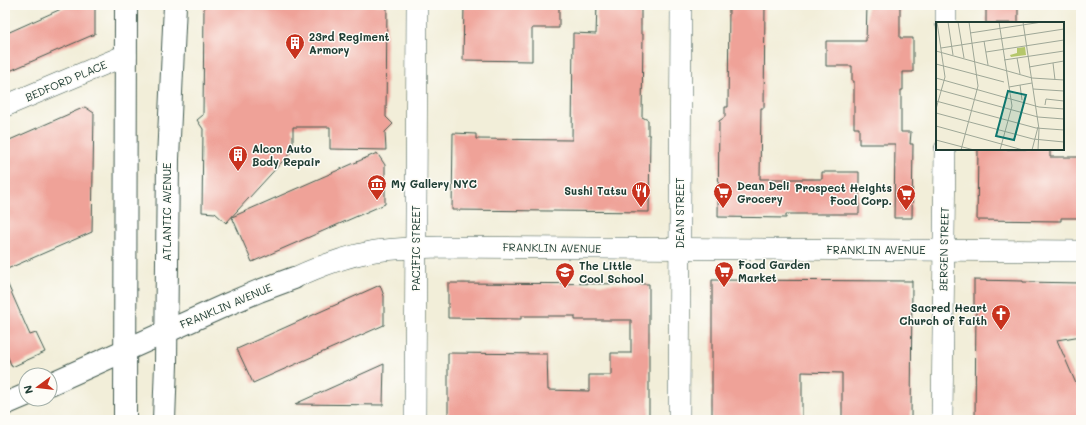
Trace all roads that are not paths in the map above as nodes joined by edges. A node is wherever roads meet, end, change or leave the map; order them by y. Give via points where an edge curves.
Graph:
1 (126, 5) edge
2 (175, 5) edge
3 (417, 5) edge
4 (681, 5) edge
5 (946, 5) edge
6 (946, 22) edge
7 (126, 55) junction
8 (5, 106) edge
9 (945, 150) edge
10 (416, 248) junction
11 (680, 249) junction
12 (944, 251) junction
13 (1081, 251) edge
14 (294, 278) joint
15 (166, 332) junction
16 (125, 350) junction
17 (58, 380) edge
18 (18, 398) edge
19 (5, 404) edge
20 (125, 420) edge
21 (164, 420) edge
22 (415, 420) edge
23 (679, 420) edge
24 (942, 420) edge

1 - 7 main road
2 - 15 main road, ATLANTIC AVENUE via 168,166
3 - 10 street, PACIFIC STREET
4 - 11 street, DEAN STREET
5 - 6 street
7 - 8 street, BEDFORD PLACE
7 - 16 main road
9 - 12 street, BERGEN STREET
10 - 11 street, FRANKLIN AVENUE
10 - 14 street, FRANKLIN AVENUE via 370,252 326,264
10 - 22 street, PACIFIC STREET
11 - 12 street, FRANKLIN AVENUE
11 - 23 street, DEAN STREET
12 - 13 street, FRANKLIN AVENUE
12 - 24 street, BERGEN STREET
14 - 15 main road, FRANKLIN AVENUE
15 - 16 main road, FRANKLIN AVENUE
15 - 21 main road, ATLANTIC AVENUE
16 - 17 main road, FRANKLIN AVENUE
16 - 20 main road
18 - 19 main road

